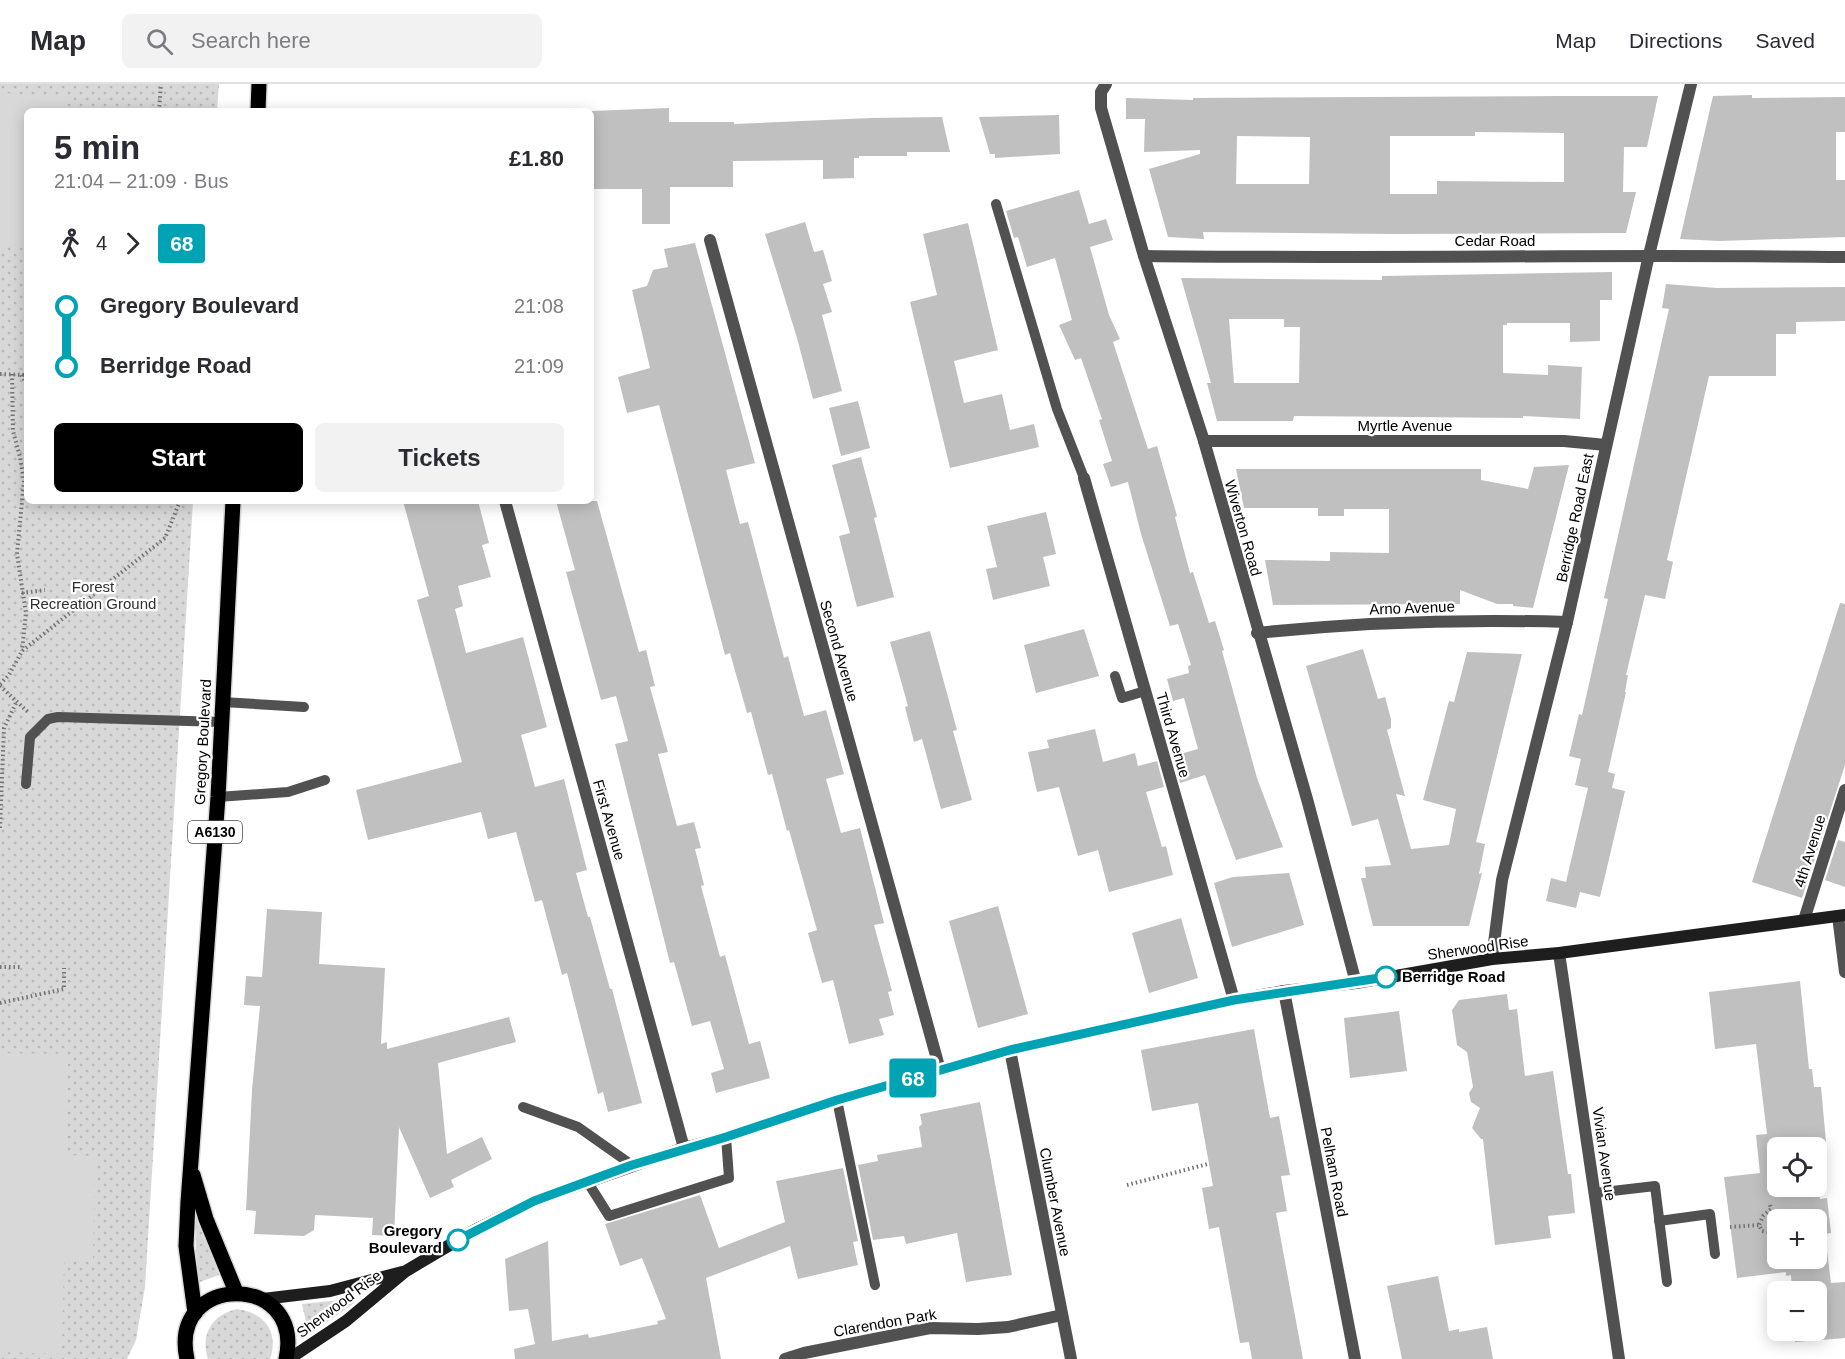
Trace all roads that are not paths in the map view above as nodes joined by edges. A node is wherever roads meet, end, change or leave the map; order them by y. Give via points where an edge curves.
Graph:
1 (259, 84) edge
2 (1106, 84) edge
3 (1691, 84) edge
4 (258, 108) edge
5 (996, 204) dead end
6 (710, 240) dead end
7 (1649, 255) junction
8 (1144, 256) junction
9 (1845, 257) edge
10 (1204, 441) junction
11 (1606, 445) junction
12 (1084, 478) joint
13 (233, 504) edge
14 (506, 504) edge
15 (1567, 622) junction
16 (1257, 633) junction
17 (1115, 676) dead end
18 (1145, 690) junction
19 (223, 702) junction
20 (304, 706) dead end
21 (221, 722) junction
22 (326, 780) dead end
23 (26, 784) dead end
24 (1845, 790) edge
25 (218, 797) junction
26 (1842, 915) edge
27 (1804, 920) junction
28 (1558, 953) junction
29 (1492, 959) junction
30 (1845, 972) edge
31 (1356, 983) junction
32 (1284, 991) junction
33 (1234, 1000) junction
34 (1010, 1050) junction
35 (940, 1070) junction
36 (837, 1100) junction
37 (523, 1107) dead end
38 (726, 1137) junction
39 (684, 1148) junction
40 (190, 1163) junction
41 (632, 1165) junction
42 (587, 1181) junction
43 (1595, 1194) junction
44 (1659, 1221) junction
45 (1715, 1254) dead end
46 (406, 1271) junction
47 (1667, 1282) dead end
48 (875, 1285) dead end
49 (236, 1292) junction
50 (262, 1299) junction
51 (195, 1313) junction
52 (1062, 1315) junction
53 (186, 1358) edge
54 (288, 1359) edge
55 (785, 1359) edge
56 (1071, 1359) edge
57 (1355, 1359) edge
58 (1620, 1359) edge

1 - 4 main road
2 - 8 street, Wiverton Road via 1101,92 1101,108
3 - 7 street, Berridge Road East
5 - 12 lane via 1057,409
6 - 35 street, Second Avenue
7 - 8 street, Cedar Road
7 - 9 street, Cedar Road
7 - 11 street, Berridge Road East
8 - 10 street, Wiverton Road
10 - 11 street, Myrtle Avenue via 1564,441
10 - 16 street, Wiverton Road
11 - 15 street, Berridge Road East
12 - 18 street, Third Avenue
13 - 19 main road, Gregory Boulevard / A6130
14 - 39 street, First Avenue
15 - 16 street, Arno Avenue via 1362,624
15 - 29 street, Berridge Road East via 1502,880
16 - 31 street, Wiverton Road
17 - 18 lane via 1122,698
18 - 33 street, Third Avenue
19 - 20 lane
19 - 21 main road, Gregory Boulevard / A6130
21 - 23 lane via 48,719 30,737
21 - 25 main road, Gregory Boulevard / A6130
22 - 25 lane via 288,792
24 - 27 street, 4th Avenue
25 - 40 main road, Gregory Boulevard / A6130
26 - 27 main road, Sherwood Rise
26 - 30 street
27 - 28 main road, Sherwood Rise
28 - 29 main road, Sherwood Rise
28 - 43 street, Vivian Avenue
29 - 31 main road, Sherwood Rise
31 - 32 main road, Sherwood Rise
32 - 33 main road, Sherwood Rise
32 - 57 street, Pelham Road
33 - 34 main road, Sherwood Rise
34 - 35 main road, Sherwood Rise
34 - 52 street, Clumber Avenue
35 - 36 main road, Sherwood Rise
36 - 38 main road, Sherwood Rise
36 - 48 lane
37 - 41 lane via 578,1127
38 - 39 main road, Sherwood Rise
38 - 42 lane via 729,1178 707,1185 609,1216
39 - 41 main road, Sherwood Rise
40 - 49 main road, Gregory Boulevard / A6130 via 206,1220
40 - 51 main road, Gregory Boulevard / A6130 via 186,1246
41 - 42 main road, Sherwood Rise
42 - 46 main road, Sherwood Rise via 474,1230
43 - 44 lane via 1655,1186
43 - 58 street, Vivian Avenue
44 - 45 lane via 1710,1214
44 - 47 lane
46 - 50 main road, Sherwood Rise via 330,1291
46 - 54 main road, Sherwood Rise via 346,1321
49 - 50 main road
49 - 51 main road via 206,1302
50 - 54 main road via 283,1320 288,1334
51 - 53 main road, Gregory Boulevard via 188,1326
52 - 55 street, Clarendon Park via 1008,1327 930,1328
52 - 56 street, Clumber Avenue

